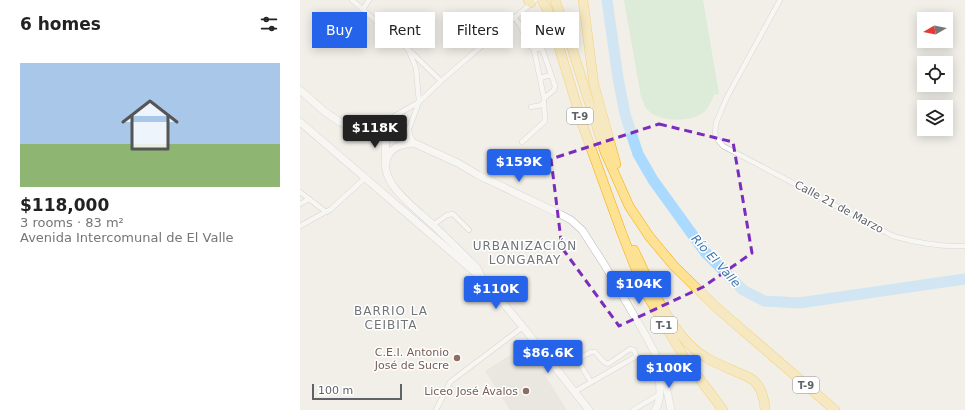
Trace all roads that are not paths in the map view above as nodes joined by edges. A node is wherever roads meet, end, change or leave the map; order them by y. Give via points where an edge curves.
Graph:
1 (352, 0) edge
2 (369, 0) edge
3 (555, 0) edge
4 (583, 0) edge
5 (780, 0) edge
6 (534, 1) edge
7 (363, 9) junction
8 (514, 17) junction
9 (409, 50) junction
10 (534, 50) junction
11 (552, 75) junction
12 (540, 78) junction
13 (441, 81) junction
14 (300, 90) edge
15 (544, 101) junction
16 (419, 102) junction
17 (531, 107) dead end
18 (300, 122) edge
19 (386, 135) junction
20 (522, 142) dead end
21 (414, 143) junction
22 (385, 164) junction
23 (365, 178) junction
24 (300, 192) edge
25 (623, 193) junction
26 (309, 199) junction
27 (300, 204) edge
28 (326, 212) junction
29 (432, 225) junction
30 (300, 226) edge
31 (469, 230) dead end
32 (621, 231) junction
33 (965, 246) edge
34 (484, 280) junction
35 (523, 327) junction
36 (658, 359) junction
37 (591, 382) junction
38 (574, 392) junction
39 (660, 394) junction
40 (436, 410) edge
41 (589, 410) edge
42 (633, 410) edge
43 (655, 410) edge
44 (671, 410) edge
45 (723, 410) edge
46 (765, 410) edge
47 (835, 410) edge

1 - 7 street
2 - 7 street
3 - 25 highway, T-9 via 605,152
4 - 25 highway via 594,85
5 - 33 street, Calle 21 de Marzo via 727,97 716,123 715,133 718,140 730,150 893,236 923,244
6 - 8 street
6 - 32 highway, T-9 via 548,11 583,126
7 - 9 street
8 - 10 street via 528,44
8 - 13 street
9 - 13 street
9 - 16 street via 416,68
10 - 11 street via 541,48
10 - 12 street
11 - 12 street
11 - 15 street via 555,88
12 - 15 street
13 - 16 street
14 - 19 main road via 340,122
15 - 17 street via 542,105
15 - 20 street via 545,121
16 - 19 street via 392,117
16 - 21 street via 409,129
18 - 23 main road
19 - 21 main road via 397,136
19 - 22 main road
21 - 22 main road via 402,144 395,148
21 - 36 main road via 571,220 582,230
22 - 29 main road via 386,174 395,189
23 - 28 street
23 - 34 main road
24 - 26 street
25 - 47 highway, T-9 via 649,236 674,266
26 - 27 street
26 - 28 street
28 - 30 street
29 - 31 street via 453,214
29 - 34 main road via 477,268
32 - 45 highway, T-1 via 644,290 686,362
32 - 46 highway via 629,239 672,325 689,345 704,357 753,380 760,390
34 - 35 main road
35 - 38 main road
35 - 40 street via 450,382
36 - 39 main road
36 - 44 main road
37 - 37 street via 580,364 580,358 595,352 608,364 630,349 634,350 635,357
37 - 38 street
38 - 41 main road
39 - 42 street
39 - 43 main road

